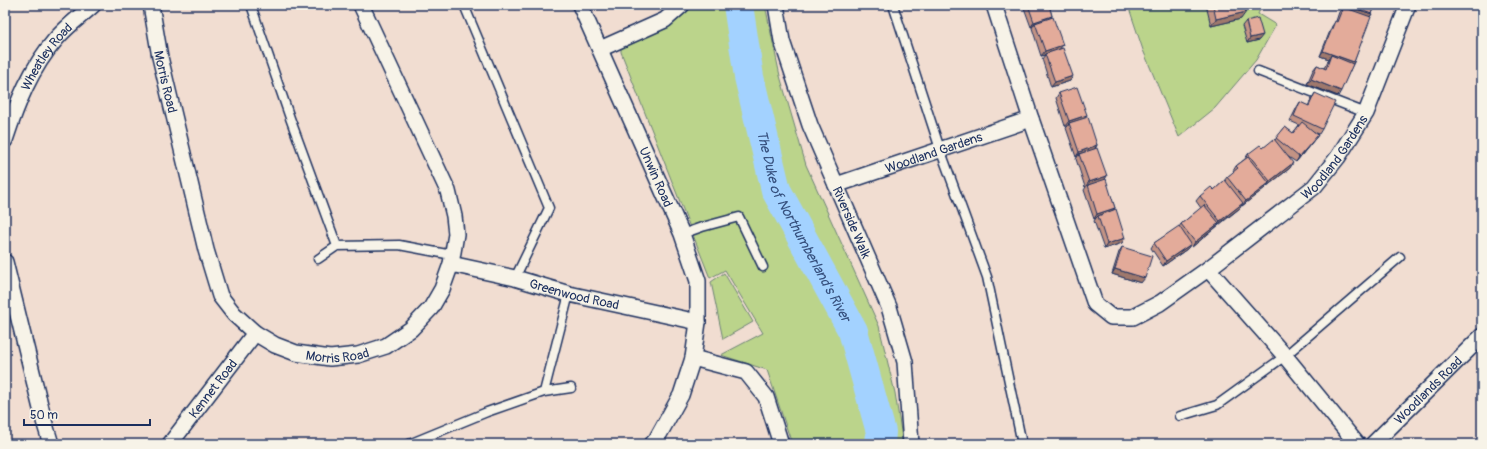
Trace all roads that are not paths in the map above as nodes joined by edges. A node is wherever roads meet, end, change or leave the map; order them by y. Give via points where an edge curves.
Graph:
1 (93, 5) edge
2 (151, 5) edge
3 (251, 5) edge
4 (362, 5) edge
5 (464, 5) edge
6 (580, 5) edge
7 (682, 5) edge
8 (776, 5) edge
9 (893, 5) edge
10 (994, 5) edge
11 (1408, 5) edge
12 (600, 49) junction
13 (1258, 71) dead end
14 (1366, 113) junction
15 (1031, 119) junction
16 (5, 140) edge
17 (940, 149) junction
18 (836, 185) junction
19 (682, 234) junction
20 (337, 246) junction
21 (1400, 257) dead end
22 (318, 259) dead end
23 (452, 260) junction
24 (5, 262) edge
25 (763, 266) dead end
26 (1208, 269) junction
27 (515, 278) junction
28 (569, 294) junction
29 (698, 322) junction
30 (254, 333) junction
31 (1482, 336) edge
32 (1285, 356) junction
33 (693, 358) junction
34 (572, 388) dead end
35 (544, 392) junction
36 (1180, 416) dead end
37 (1021, 439) dead end
38 (52, 444) edge
39 (170, 444) edge
40 (409, 444) edge
41 (652, 444) edge
42 (781, 444) edge
43 (911, 444) edge
44 (1357, 444) edge
45 (1373, 444) edge

1 - 16 street, Wheatley Road via 56,38 29,78
2 - 30 street, Morris Road via 160,57 206,250 220,296
3 - 20 lane
4 - 23 street, Morris Road via 448,191 456,234
5 - 27 lane via 549,208
6 - 12 street, Unwin Road
7 - 12 street via 665,20
8 - 18 street, Riverside Walk via 782,41 810,125
9 - 17 lane
10 - 15 street, Woodland Gardens
11 - 14 street, Woodland Gardens
12 - 19 street, Unwin Road
13 - 14 lane
14 - 26 street, Woodland Gardens via 1338,157 1314,187
15 - 17 street, Woodland Gardens
15 - 26 street, Woodland Gardens via 1095,304 1111,317 1133,317 1160,303
17 - 18 street, Woodland Gardens
17 - 37 lane via 987,277
18 - 43 street, Riverside Walk via 889,307 905,362
19 - 25 lane via 739,216
19 - 29 street, Unwin Road via 698,281
20 - 22 lane
20 - 23 lane via 399,245
21 - 32 lane
23 - 27 street, Greenwood Road
23 - 30 street, Morris Road via 442,289 431,308 412,329 386,346 358,355 330,358 296,353
24 - 38 street
26 - 32 street
27 - 28 street, Greenwood Road
28 - 29 street, Greenwood Road
28 - 35 lane
29 - 33 street, Unwin Road
30 - 39 street, Kennet Road
31 - 45 street, Woodlands Road
32 - 36 lane via 1217,405
32 - 44 street
33 - 41 street, Unwin Road via 681,395
33 - 42 street via 746,372 766,396
34 - 35 lane
35 - 40 lane

